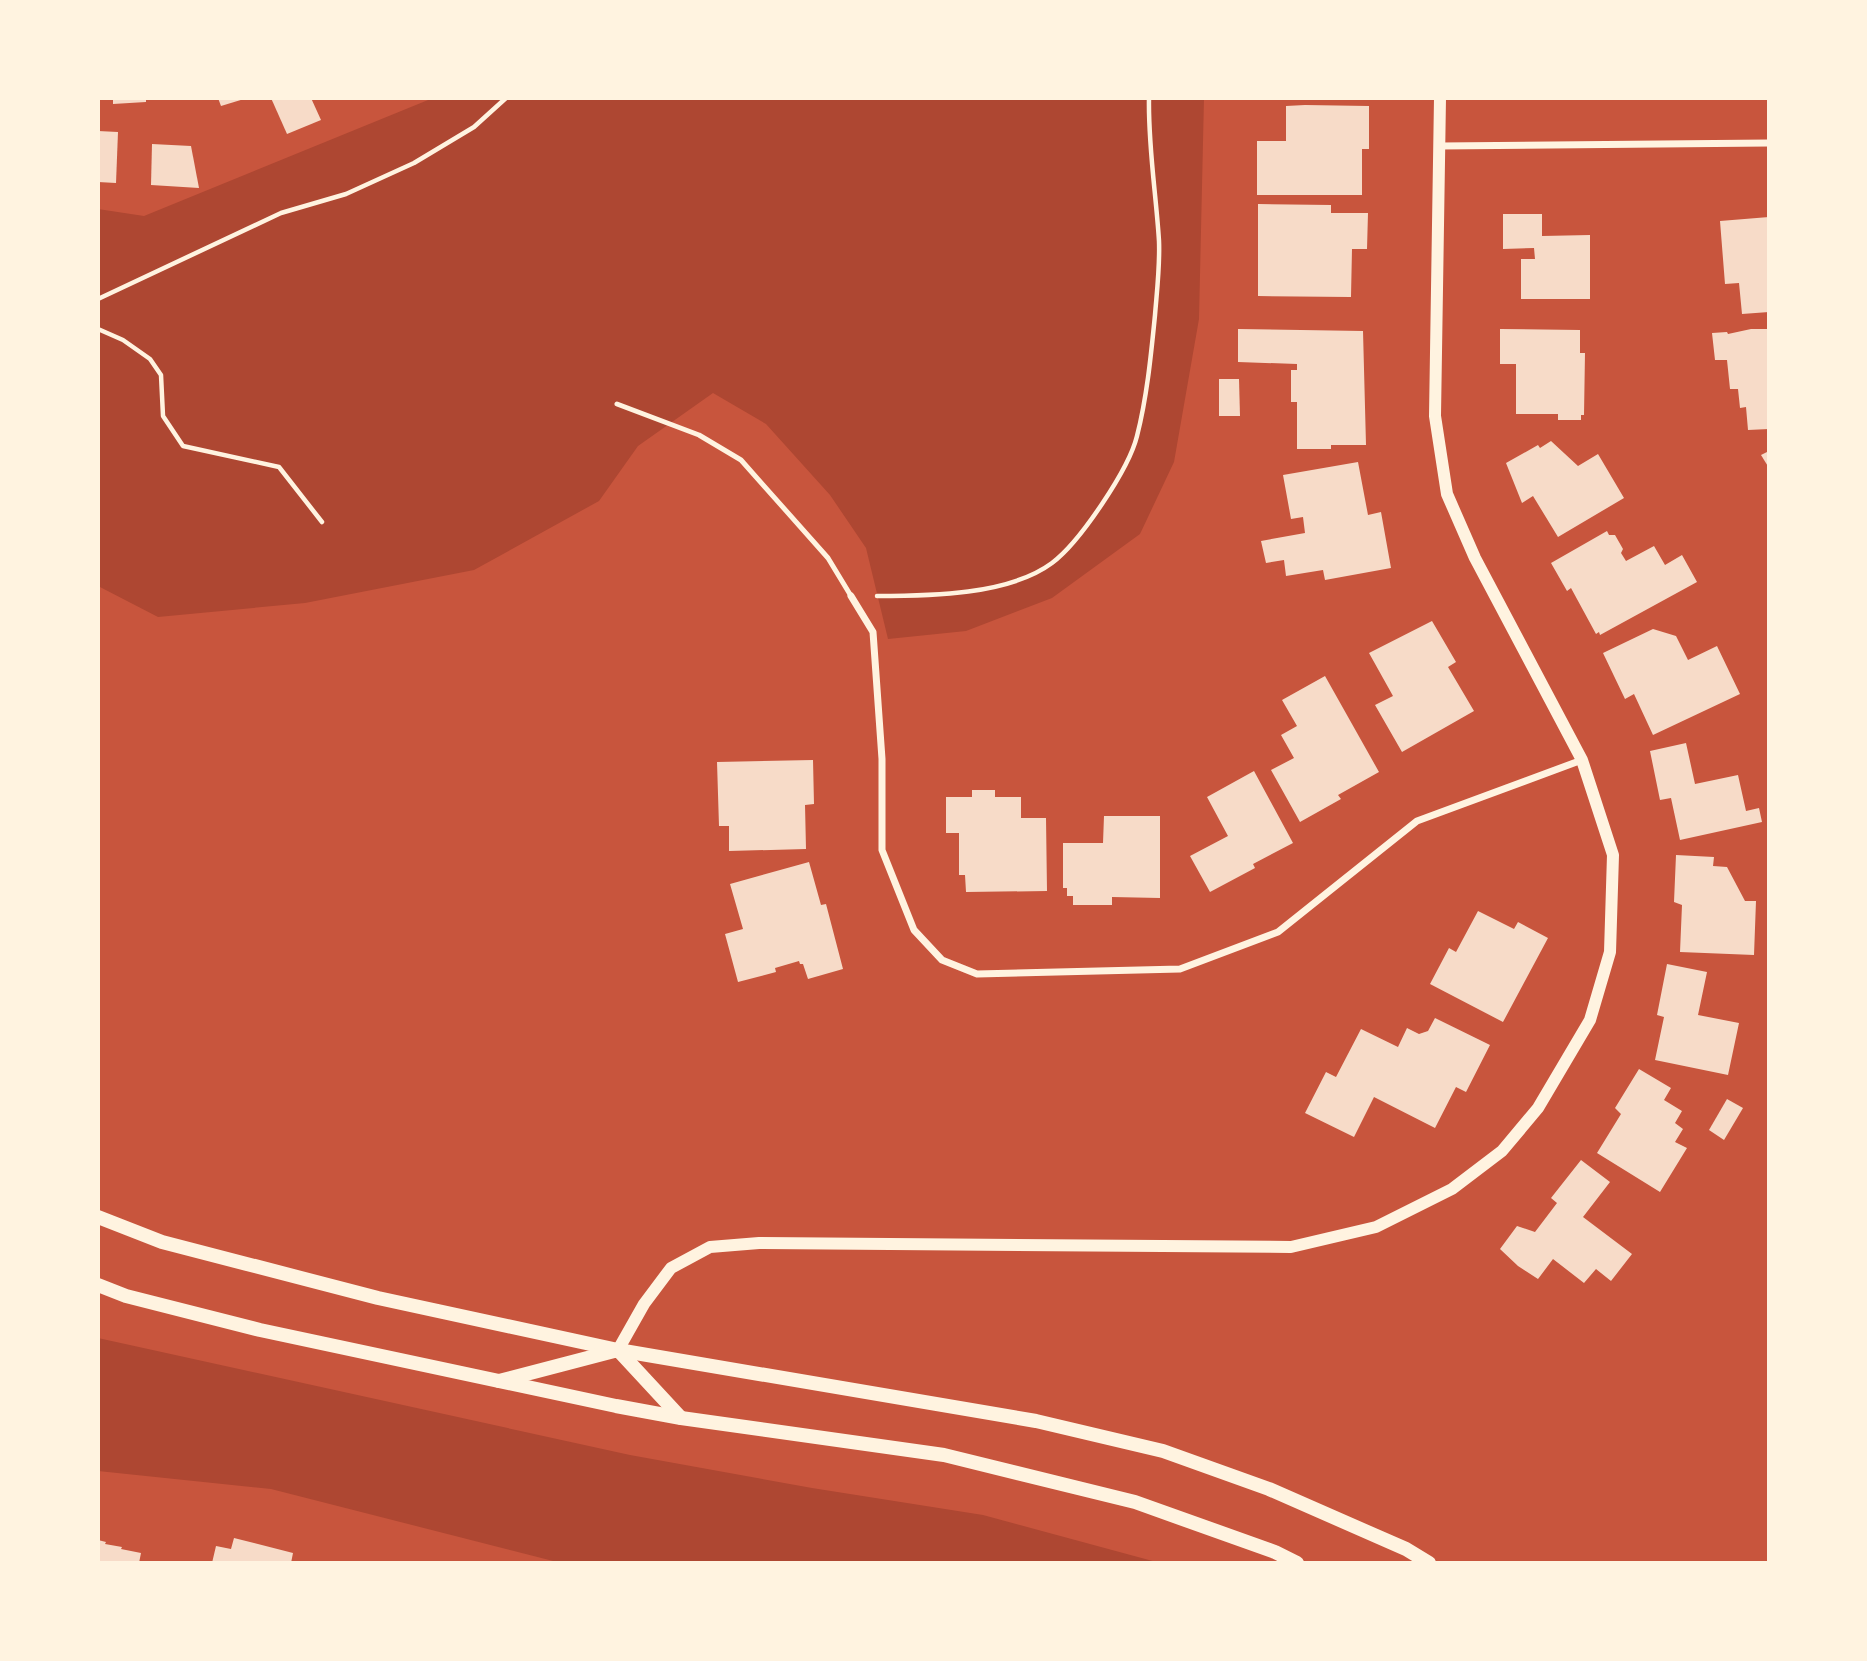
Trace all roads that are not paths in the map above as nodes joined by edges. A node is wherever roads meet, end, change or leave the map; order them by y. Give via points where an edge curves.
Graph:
1 (1440, 98) edge
2 (1769, 143) edge
3 (1440, 146) junction
4 (617, 404) dead end
5 (851, 596) joint
6 (1582, 760) junction
7 (98, 1217) edge
8 (98, 1285) edge
9 (618, 1350) junction
10 (496, 1382) junction
11 (681, 1418) junction
12 (1297, 1563) edge
13 (1429, 1563) edge

1 - 3 street
2 - 3 street
3 - 6 street via 1435,416 1447,494 1475,558
4 - 5 lane via 699,435 741,460 828,558
5 - 6 street via 873,632 882,759 882,850 914,930 942,960 977,974 1180,969 1278,932 1417,821
6 - 9 street via 1613,855 1610,952 1590,1020 1538,1108 1502,1151 1452,1189 1376,1227 1292,1247 760,1242 710,1247 671,1268
7 - 9 main road via 162,1242 378,1298
8 - 10 main road via 260,1330
9 - 10 main road
9 - 11 main road
9 - 13 main road via 1036,1421 1163,1451 1269,1489
10 - 11 main road
11 - 12 main road via 944,1455 1135,1502

